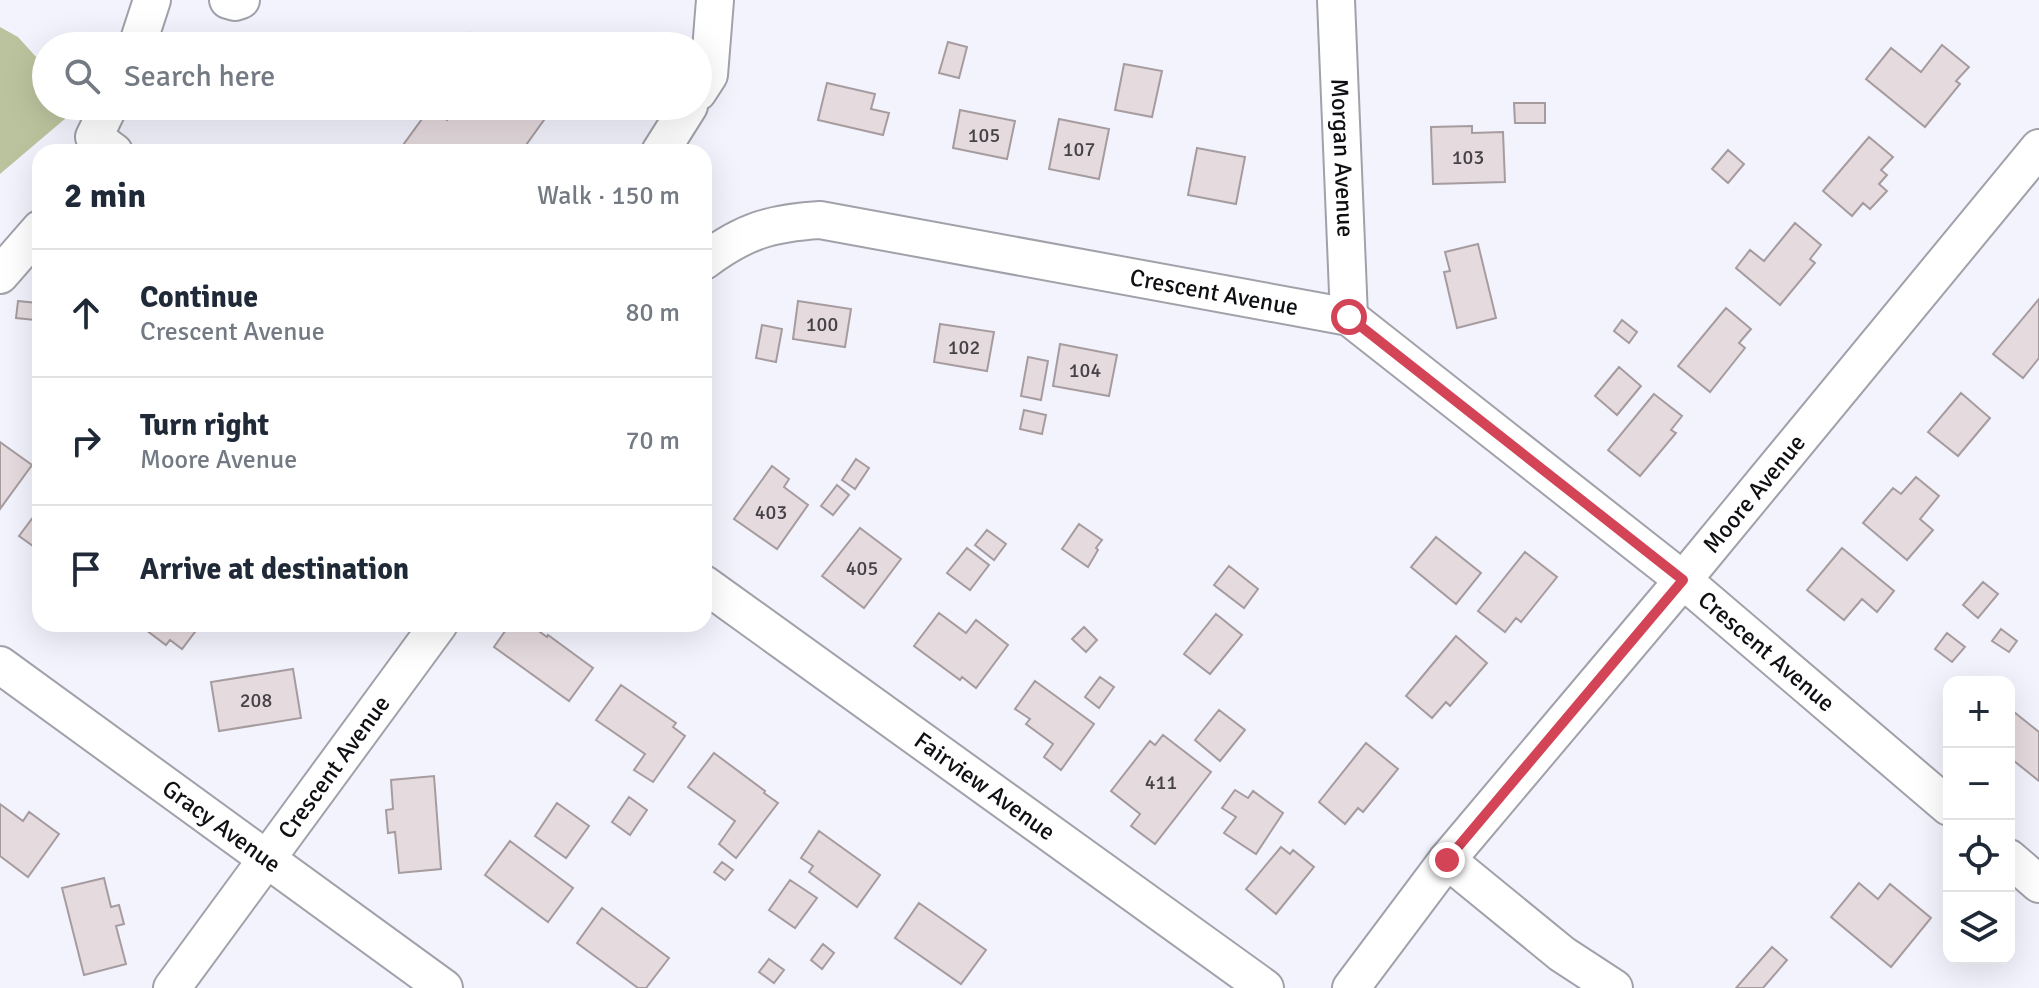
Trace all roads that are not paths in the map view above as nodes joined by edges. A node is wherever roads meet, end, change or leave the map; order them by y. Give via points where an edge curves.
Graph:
1 (152, 0) edge
2 (228, 0) edge
3 (241, 0) edge
4 (715, 0) edge
5 (1336, 0) edge
6 (142, 32) edge
7 (712, 38) edge
8 (680, 120) edge
9 (665, 144) edge
10 (2039, 148) edge
11 (32, 238) edge
12 (712, 256) edge
13 (0, 275) edge
14 (1349, 317) junction
15 (1683, 580) junction
16 (712, 590) edge
17 (433, 632) edge
18 (0, 665) edge
19 (1943, 802) edge
20 (266, 859) junction
21 (1447, 860) junction
22 (2015, 863) edge
23 (2039, 884) edge
24 (172, 988) edge
25 (444, 988) edge
26 (1265, 988) edge
27 (1351, 988) edge
28 (1614, 988) edge

1 - 6 street
2 - 3 street
4 - 7 street
5 - 14 street, Morgan Avenue
8 - 9 street
10 - 15 street, Moore Avenue
11 - 13 street
12 - 14 street, Crescent Avenue via 764,227 820,220
14 - 15 street, Crescent Avenue
15 - 19 street, Crescent Avenue
15 - 21 street, Moore Avenue
16 - 26 street, Fairview Avenue
17 - 20 street, Crescent Avenue
18 - 20 street, Gracy Avenue
20 - 24 street, Crescent Avenue
20 - 25 street, Gracy Avenue
21 - 27 street, Moore Avenue
21 - 28 street via 1562,954
22 - 23 street

